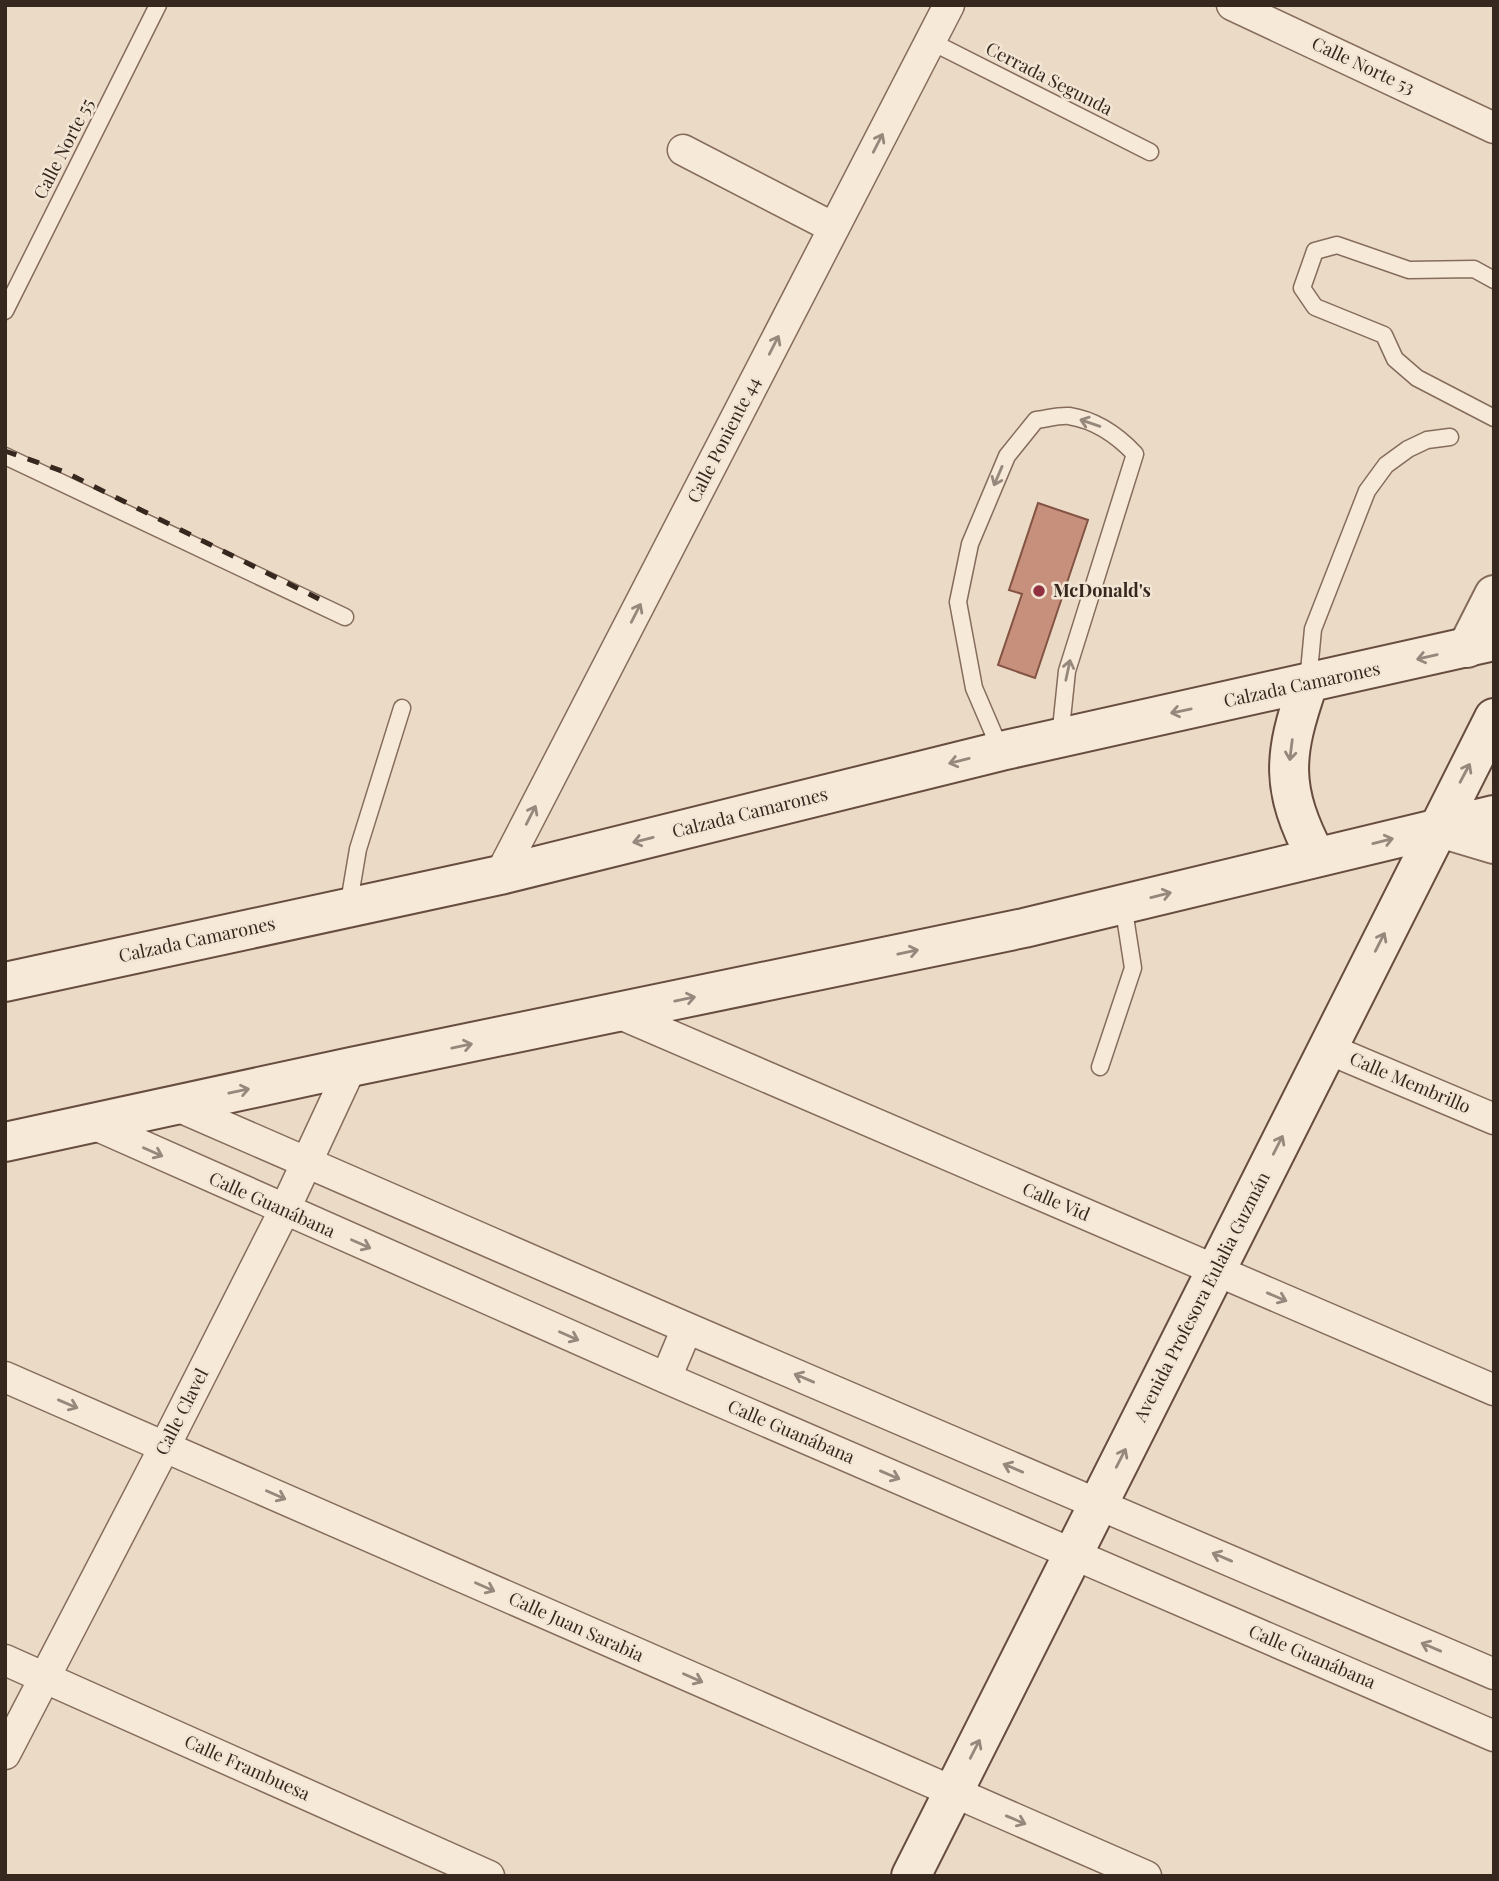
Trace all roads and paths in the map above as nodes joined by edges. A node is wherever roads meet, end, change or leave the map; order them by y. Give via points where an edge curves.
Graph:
1 (158, 5) edge
2 (949, 5) edge
3 (1232, 5) edge
4 (930, 41) junction
5 (1494, 128) edge
6 (683, 150) dead end
7 (1150, 152) dead end
8 (834, 228) junction
9 (1494, 280) edge
10 (5, 311) edge
11 (1494, 418) edge
12 (1450, 437) dead end
13 (5, 456) edge
14 (1494, 595) edge
15 (345, 617) dead end
16 (1480, 644) edge
17 (1308, 684) junction
18 (402, 708) dead end
19 (1494, 719) edge
20 (1060, 738) junction
21 (1001, 751) junction
22 (1494, 815) edge
23 (1437, 827) junction
24 (1494, 844) edge
25 (1316, 857) junction
26 (500, 875) junction
27 (1123, 904) junction
28 (348, 908) junction
29 (5, 982) edge
30 (618, 1013) junction
31 (1326, 1048) junction
32 (351, 1067) junction
33 (1100, 1067) dead end
34 (174, 1105) junction
35 (1494, 1119) edge
36 (91, 1124) junction
37 (5, 1142) edge
38 (307, 1164) junction
39 (284, 1210) junction
40 (1215, 1270) junction
41 (687, 1328) junction
42 (5, 1377) edge
43 (666, 1378) junction
44 (1494, 1390) edge
45 (165, 1446) junction
46 (1098, 1504) junction
47 (1073, 1554) junction
48 (5, 1660) edge
49 (1494, 1674) edge
50 (44, 1677) junction
51 (1494, 1736) edge
52 (5, 1754) edge
53 (953, 1793) junction
54 (489, 1876) edge
55 (911, 1876) edge
56 (1146, 1876) edge

1 - 10 lane, Calle Norte 55
2 - 4 street, Calle Poniente 44
3 - 5 street, Calle Norte 53
4 - 7 lane, Cerrada Segunda
8 -> 4 street, Calle Poniente 44
6 - 8 street
26 -> 8 street, Calle Poniente 44
9 - 11 lane via 1474,270 1409,270 1337,244 1315,251 1302,288 1314,307 1384,334 1395,359 1417,378
12 - 17 lane via 1408,449 1386,465 1367,491 1313,629
13 - 15 lane
14 - 16 main road
16 -> 17 main road, Calzada Camarones
17 -> 20 main road, Calzada Camarones
17 -> 25 main road via 1289,753 1290,790
18 - 28 lane via 358,849
23 -> 19 main road, Avenida Profesora Eulalia Guzmán
20 - 21 main road, Calzada Camarones
20 -> 21 lane via 1067,671 1135,454 1121,438 1068,416 1036,420 1007,456 970,544 958,602 974,688
21 -> 26 main road, Calzada Camarones
22 - 23 main road
23 - 24 main road
25 -> 23 main road
31 -> 23 main road, Avenida Profesora Eulalia Guzmán
27 -> 25 main road
26 - 28 main road, Calzada Camarones
30 -> 27 main road
27 - 33 lane via 1133,968
28 - 29 main road, Calzada Camarones
32 -> 30 main road
30 - 40 street, Calle Vid
31 - 35 street, Calle Membrillo
40 -> 31 main road, Avenida Profesora Eulalia Guzmán
34 -> 32 main road
32 - 38 street, Calle Clavel
34 - 36 main road
34 - 38 street
36 - 37 main road
36 -> 39 street, Calle Guanábana
38 - 39 street, Calle Clavel
38 - 41 street
39 -> 43 street, Calle Guanábana
39 - 45 street, Calle Clavel
40 -> 44 street, Calle Vid
46 -> 40 main road, Avenida Profesora Eulalia Guzmán
41 - 43 street
46 -> 41 street
42 -> 45 street, Calle Juan Sarabia
43 -> 47 street, Calle Guanábana
45 - 50 street, Calle Clavel
45 -> 53 street, Calle Juan Sarabia
46 - 47 main road, Avenida Profesora Eulalia Guzmán
49 -> 46 street
47 - 51 street, Calle Guanábana
53 -> 47 main road, Avenida Profesora Eulalia Guzmán
48 - 50 street, Calle Frambuesa
50 - 52 street, Calle Clavel
50 - 54 street, Calle Frambuesa
53 - 55 main road, Avenida Profesora Eulalia Guzmán
53 -> 56 street, Calle Juan Sarabia

